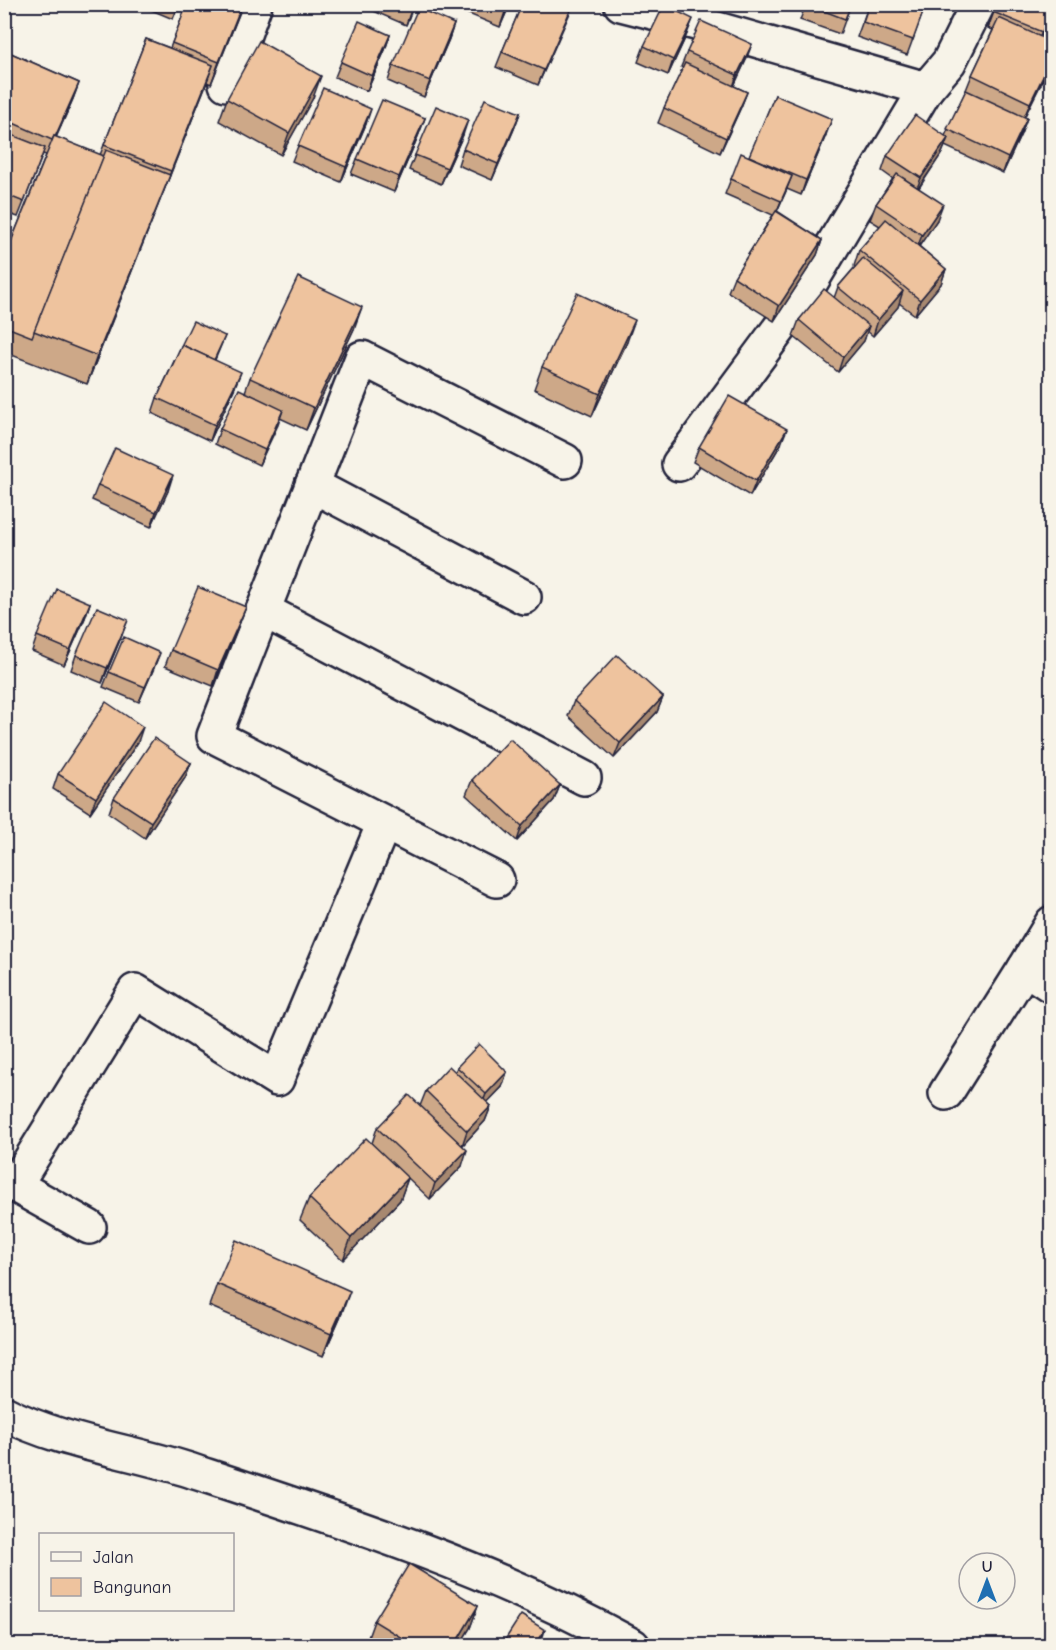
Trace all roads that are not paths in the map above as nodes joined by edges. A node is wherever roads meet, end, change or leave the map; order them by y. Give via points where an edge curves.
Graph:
1 (255, 4) edge
2 (621, 4) edge
3 (978, 4) edge
4 (226, 84) dead end
5 (926, 89) junction
6 (565, 461) dead end
7 (679, 464) dead end
8 (312, 485) junction
9 (524, 597) dead end
10 (263, 609) junction
11 (584, 778) dead end
12 (384, 823) junction
13 (497, 880) dead end
14 (1052, 923) edge
15 (1025, 968) junction
16 (1052, 986) edge
17 (946, 1092) dead end
18 (10, 1182) edge
19 (89, 1227) dead end
20 (4, 1413) edge
21 (633, 1646) edge

1 - 4 street
2 - 5 street
3 - 5 street via 949,62
5 - 7 street via 799,302
6 - 8 street via 362,358
8 - 9 street
8 - 10 street
10 - 11 street
10 - 12 street via 214,736
12 - 13 street
12 - 18 street via 277,1079 135,991
14 - 15 street
15 - 16 street
15 - 17 street
18 - 19 street
20 - 21 street via 43,1430 177,1466 348,1522 483,1575

